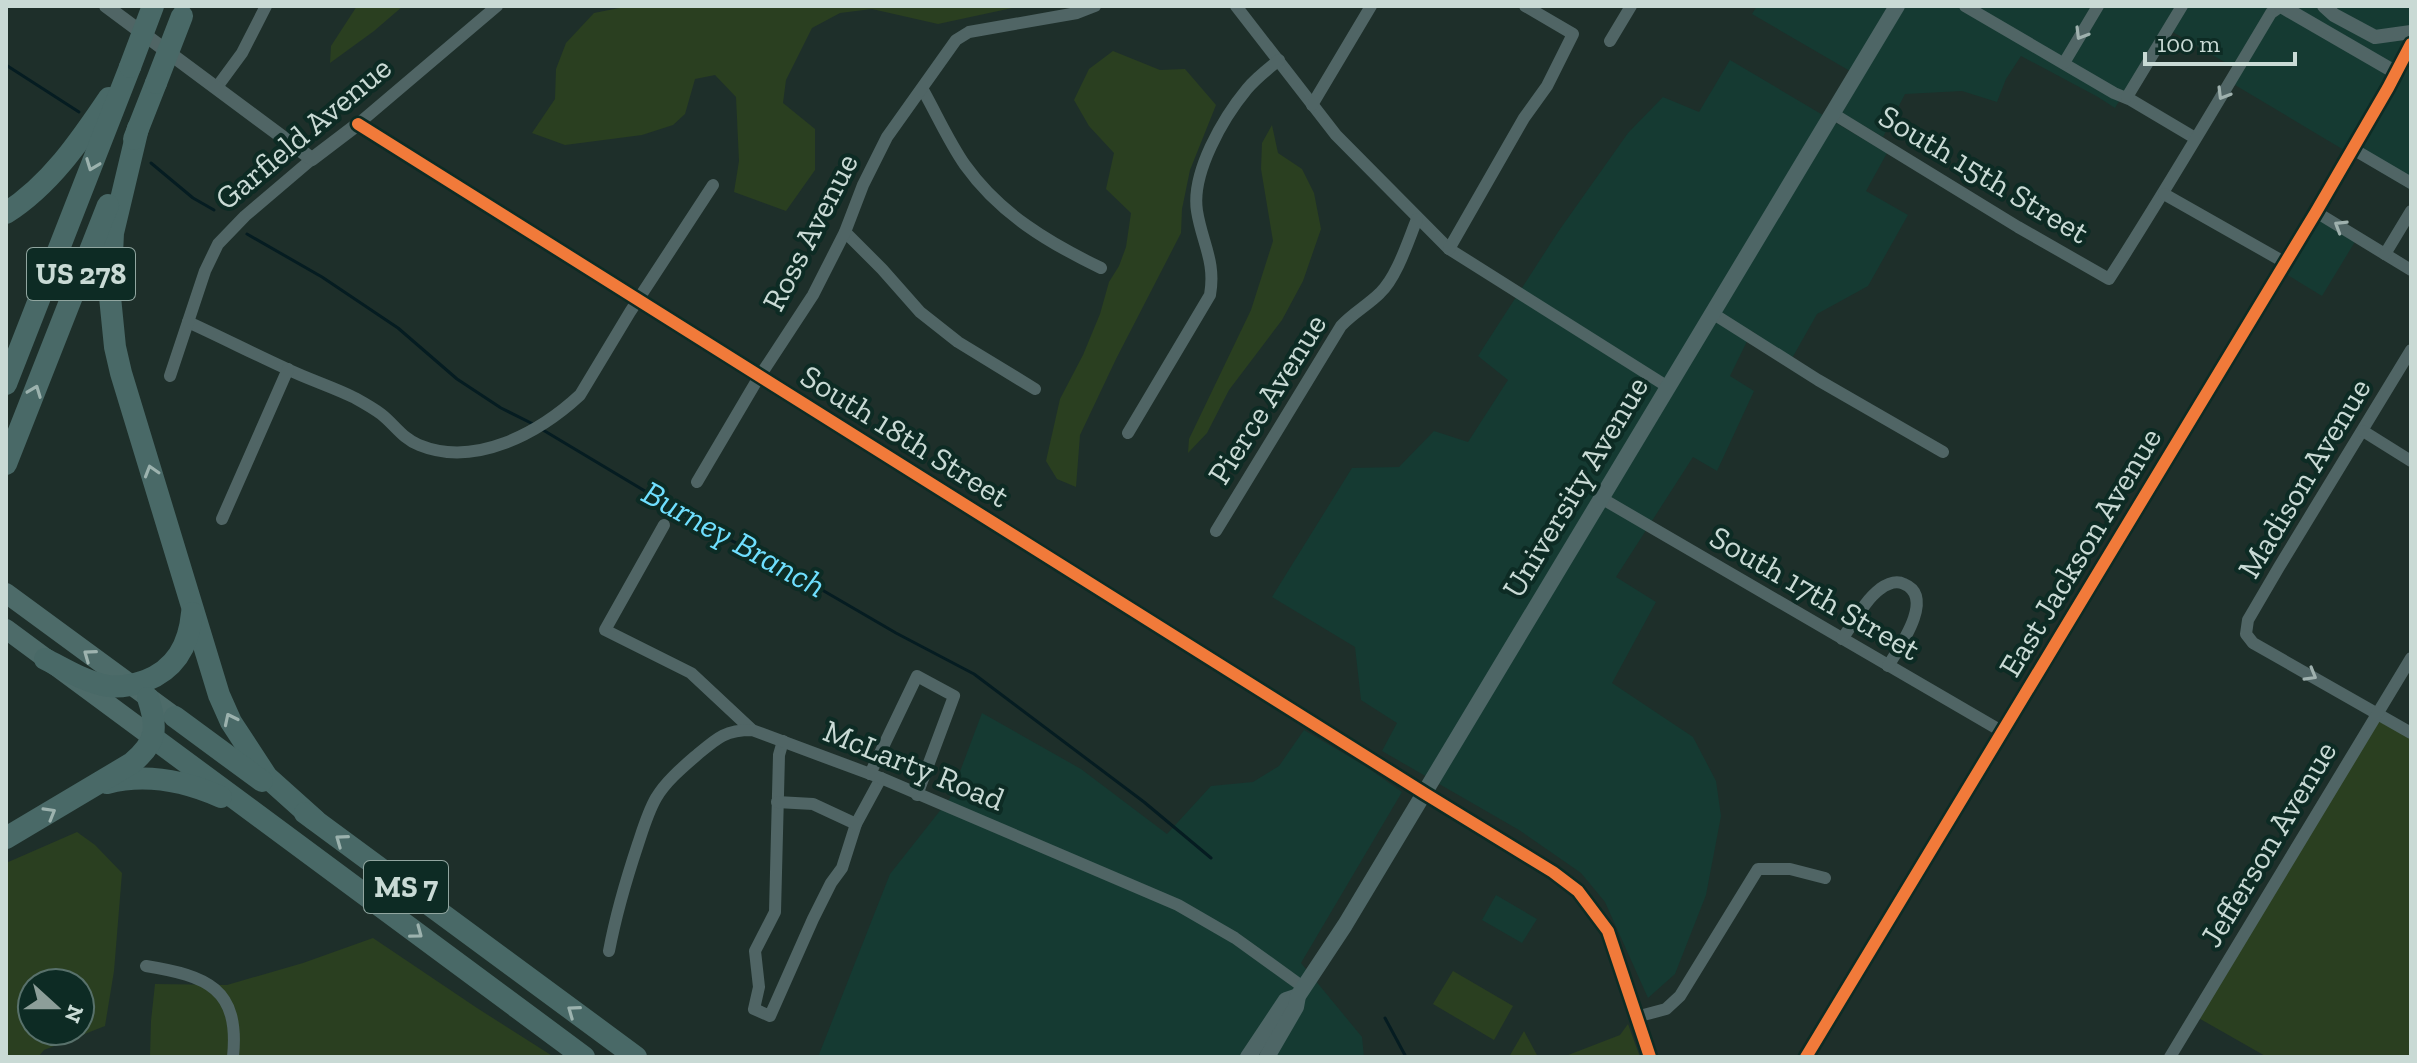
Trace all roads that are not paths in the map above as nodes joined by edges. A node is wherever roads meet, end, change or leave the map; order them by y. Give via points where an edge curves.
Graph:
1 (106, 6) edge
2 (153, 6) edge
3 (266, 6) edge
4 (497, 6) edge
5 (1095, 6) edge
6 (1236, 6) edge
7 (1371, 6) edge
8 (1525, 6) edge
9 (1631, 6) edge
10 (1897, 6) edge
11 (1965, 6) edge
12 (2098, 6) edge
13 (2182, 6) edge
14 (2281, 6) edge
15 (2324, 6) edge
16 (184, 11) edge
17 (2411, 32) edge
18 (1610, 41) dead end
19 (2411, 44) edge
20 (1279, 60) junction
21 (2064, 63) junction
22 (129, 69) junction
23 (2395, 72) junction
24 (217, 87) junction
25 (923, 90) junction
26 (2127, 97) junction
27 (1312, 105) junction
28 (1832, 113) junction
29 (358, 124) junction
30 (138, 128) junction
31 (2195, 138) junction
32 (2353, 149) junction
33 (312, 159) junction
34 (2411, 183) edge
35 (713, 185) dead end
36 (2164, 194) junction
37 (2411, 211) edge
38 (2316, 212) junction
39 (6, 213) edge
40 (1417, 219) junction
41 (845, 232) junction
42 (1449, 249) junction
43 (2385, 254) junction
44 (2284, 262) junction
45 (1101, 268) dead end
46 (2411, 270) edge
47 (638, 300) junction
48 (1712, 313) junction
49 (188, 322) junction
50 (2411, 350) edge
51 (288, 369) junction
52 (170, 376) dead end
53 (760, 376) junction
54 (6, 384) edge
55 (1668, 387) junction
56 (1035, 389) dead end
57 (2363, 431) junction
58 (1128, 433) dead end
59 (1943, 452) dead end
60 (2411, 461) edge
61 (6, 464) edge
62 (697, 482) dead end
63 (1601, 498) junction
64 (222, 519) dead end
65 (664, 525) dead end
66 (1216, 531) dead end
67 (6, 593) edge
68 (193, 606) junction
69 (6, 629) edge
70 (1842, 639) junction
71 (2411, 658) edge
72 (45, 659) junction
73 (1888, 666) junction
74 (140, 692) junction
75 (2378, 714) junction
76 (175, 717) joint
77 (752, 730) junction
78 (2003, 732) junction
79 (2411, 733) edge
80 (152, 737) junction
81 (783, 741) junction
82 (806, 749) junction
83 (779, 771) junction
84 (876, 776) junction
85 (94, 787) junction
86 (1424, 793) junction
87 (917, 795) junction
88 (777, 802) junction
89 (250, 809) junction
90 (315, 820) junction
91 (856, 824) junction
92 (6, 838) edge
93 (1825, 878) dead end
94 (609, 951) dead end
95 (146, 966) dead end
96 (1300, 991) junction
97 (1636, 1017) junction
98 (233, 1057) edge
99 (584, 1057) edge
100 (636, 1057) edge
101 (1248, 1057) edge
102 (1267, 1057) edge
103 (1650, 1057) edge
104 (1806, 1057) edge
105 (2170, 1057) edge

1 - 24 street
2 - 22 highway, US 278, bridge
3 - 24 street
4 - 29 street, Garfield Avenue
5 - 25 street, Ross Avenue via 969,32 956,40
6 - 20 street
7 - 27 street
8 - 42 street via 1573,34
9 - 18 street
10 - 28 main road, University Avenue
11 - 21 street
12 -> 21 street
13 - 26 street
14 - 23 street
14 -> 31 street via 2271,13
15 - 17 street via 2375,37
16 - 30 highway, US 278, bridge
19 - 23 street
20 - 27 street
20 - 58 street via 1248,87 1229,113 1201,171 1196,206 1212,265 1210,295
21 - 26 street
22 - 39 highway via 75,148
22 -> 54 highway, US 278
23 - 32 street, East Jackson Avenue
24 - 33 street
25 - 41 street, Ross Avenue via 887,137
25 - 45 street via 965,165 989,193 1024,225
26 - 31 street
27 - 40 street
28 - 36 street, South 15th Street via 2109,279
28 - 48 main road, University Avenue
29 - 33 street, Garfield Avenue
29 - 47 street, South 18th Street
61 -> 30 highway, US 278
68 -> 30 highway via 121,373 112,323 113,233
31 - 36 street
32 - 34 street
32 - 38 street, East Jackson Avenue
33 - 49 street, Garfield Avenue via 218,244
35 - 47 street
36 - 44 street
37 - 43 street
43 -> 38 street
38 - 44 street, East Jackson Avenue
40 - 42 street
40 - 66 street, Pierce Avenue via 1381,292 1341,326
41 - 53 street, Ross Avenue via 813,295
41 - 56 street via 920,312
42 - 55 street
43 - 46 street
44 - 78 street, East Jackson Avenue
47 - 51 street via 569,405 528,433 466,452 417,444 355,399
47 - 53 street, South 18th Street
48 - 55 main road, University Avenue
48 - 59 street
49 - 51 street
49 - 52 street, Garfield Avenue
50 - 57 street, Madison Avenue
51 - 64 street
53 - 62 street, Ross Avenue
53 - 86 street, South 18th Street
55 - 63 main road, University Avenue
57 - 60 street
57 -> 75 street, Madison Avenue via 2248,620 2246,634 2253,643
63 - 70 street, South 17th Street
63 - 86 main road, University Avenue
65 - 77 street via 605,630 691,673
74 -> 67 highway, MS 7
68 - 74 highway via 177,660
90 -> 68 highway via 267,777 231,722
69 - 72 highway, MS 7
70 - 73 street, South 17th Street
70 - 73 street via 1881,588 1903,583 1916,598 1915,619
71 - 75 street, Jefferson Avenue
72 - 74 highway via 76,676
72 - 80 highway, MS 7
73 - 78 street, South 17th Street
74 - 76 highway, MS 7
74 - 80 highway via 155,718
75 - 79 street
75 - 105 street, Jefferson Avenue
76 - 90 highway, MS 7
77 - 81 street, McLarty Road
77 - 94 street via 723,733 657,797 619,900
78 - 104 street, East Jackson Avenue
80 - 85 highway via 132,763
80 - 89 highway, MS 7
81 - 82 street, McLarty Road
81 - 83 street
82 - 83 street
82 - 84 street, McLarty Road
83 - 88 street
84 - 87 street, McLarty Road
84 - 87 street via 917,676 954,696
84 - 91 street
85 - 89 highway via 159,779
92 -> 85 highway
86 - 96 main road, University Avenue
86 - 97 street, South 18th Street via 1578,891 1608,931
87 - 96 street, McLarty Road via 1178,905 1235,938
88 - 91 street via 813,804
88 - 91 street via 775,912 755,951 759,987 754,1009 770,1016 842,868
89 -> 99 highway, MS 7
100 -> 90 highway, MS 7
93 - 97 street via 1790,869 1758,869 1680,996 1666,1009
95 - 98 street via 207,983 222,994 232,1013
96 - 101 main road, University Avenue via 1286,1000
96 - 102 main road, University Avenue
97 - 103 street, South 18th Street

